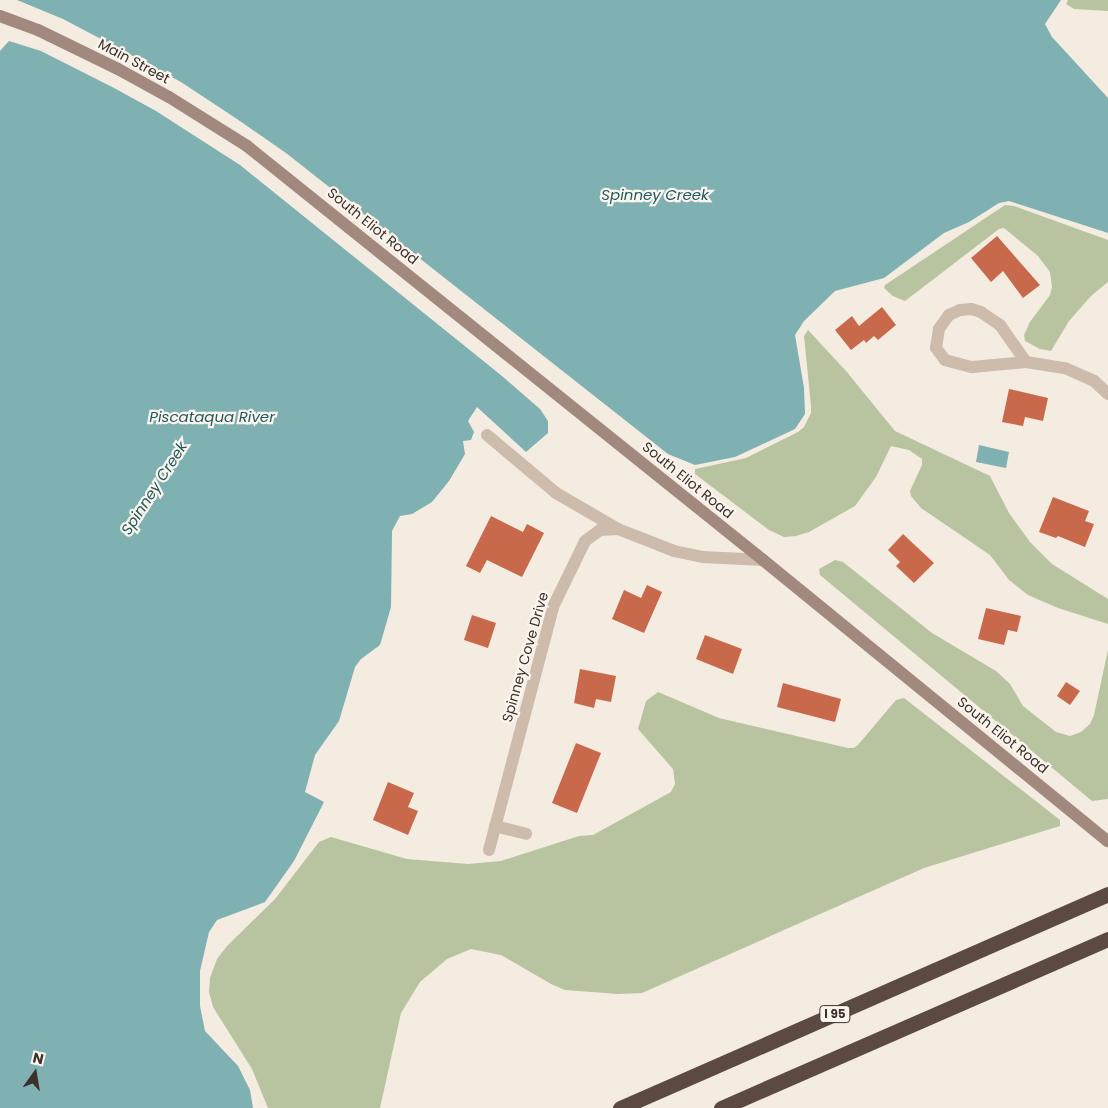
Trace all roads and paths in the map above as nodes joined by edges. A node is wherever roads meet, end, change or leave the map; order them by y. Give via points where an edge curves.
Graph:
1 (0, 16) edge
2 (247, 146) joint
3 (1026, 362) junction
4 (1108, 394) edge
5 (487, 435) dead end
6 (618, 530) junction
7 (763, 560) junction
8 (495, 826) junction
9 (526, 834) dead end
10 (1107, 839) edge
11 (489, 850) dead end
12 (1108, 894) edge
13 (1108, 939) edge
14 (620, 1108) edge
15 (721, 1108) edge

1 - 2 main road, Main Street via 38,30 118,69
2 - 7 main road, South Eliot Road
3 - 3 street via 980,367 945,360 936,348 939,329 949,315 960,310 981,312 1000,325
3 - 4 street via 1065,368 1094,382
5 - 6 street via 556,493
6 - 7 street via 674,551 703,557
6 - 8 street, Spinney Cove Drive via 600,530 585,541 553,607
7 - 10 main road, South Eliot Road
8 - 9 street
8 - 11 street, Spinney Cove Drive
12 - 14 highway, I 95
13 - 15 highway

